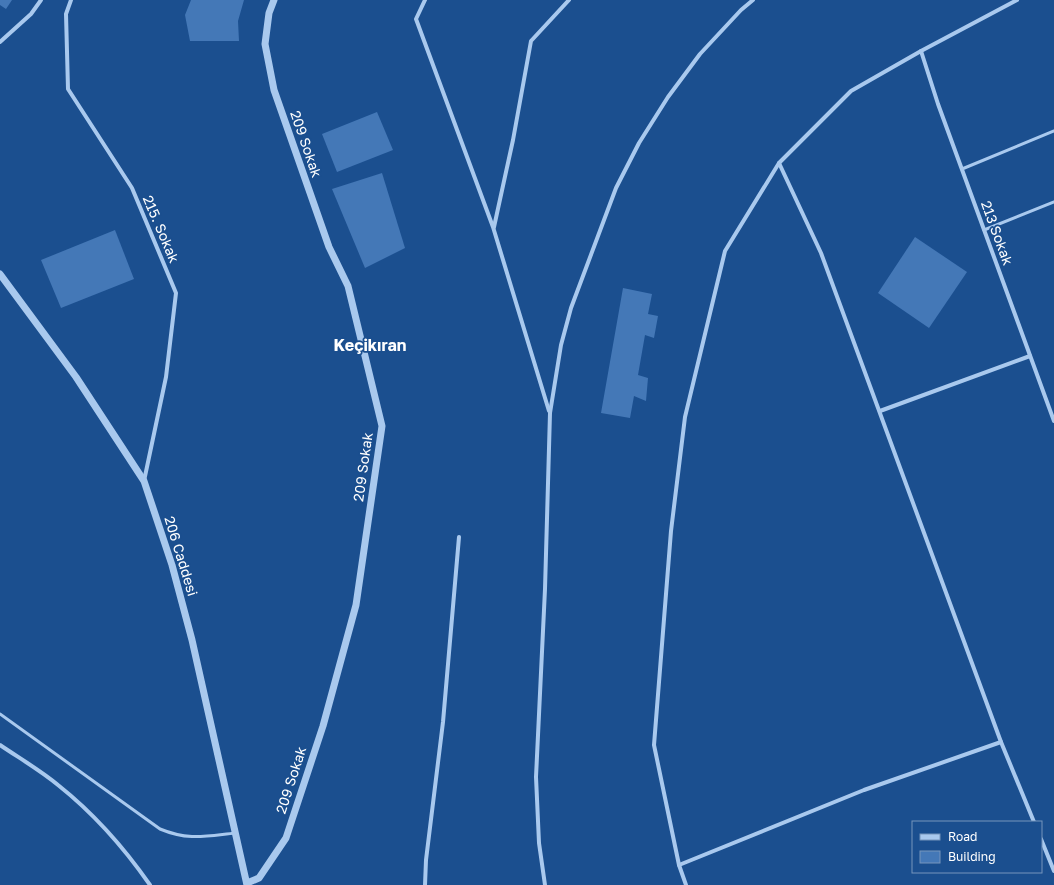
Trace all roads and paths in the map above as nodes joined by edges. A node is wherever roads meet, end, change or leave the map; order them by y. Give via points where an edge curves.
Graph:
1 (41, 0) edge
2 (70, 0) edge
3 (274, 0) edge
4 (425, 0) edge
5 (568, 0) edge
6 (753, 0) edge
7 (1017, 0) edge
8 (0, 42) edge
9 (921, 51) junction
10 (1054, 131) edge
11 (779, 163) junction
12 (962, 169) junction
13 (1054, 202) edge
14 (494, 227) junction
15 (984, 230) junction
16 (0, 274) edge
17 (1030, 356) junction
18 (880, 411) junction
19 (550, 413) junction
20 (1054, 421) edge
21 (144, 481) junction
22 (459, 537) dead end
23 (0, 714) edge
24 (1001, 742) junction
25 (0, 744) edge
26 (1034, 821) edge
27 (236, 833) junction
28 (1042, 841) edge
29 (679, 865) junction
30 (1054, 871) edge
31 (247, 884) edge
32 (150, 885) edge
33 (425, 885) edge
34 (545, 885) edge
35 (686, 885) edge

1 - 8 street via 31,14
2 - 21 street, 215. Sokak via 66,14 68,89 132,188 176,293 166,377
3 - 31 street, 209 Sokak via 269,12 264,44 274,90 329,247 348,286 382,426 356,605 322,726 286,838 259,878
4 - 14 street via 416,19
5 - 14 street via 531,41
6 - 19 street via 700,54 668,97 639,143 616,188 571,308 561,345
7 - 9 street
9 - 11 street via 851,91
9 - 12 street, 213 Sokak
10 - 12 lane
11 - 18 street via 822,253
11 - 29 street via 725,251 685,417 671,531 654,745
12 - 15 street, 213 Sokak
13 - 15 lane
14 - 19 street
15 - 17 street, 213 Sokak
16 - 21 street, 206 Caddesi via 76,377
17 - 18 street
17 - 20 street, 213 Sokak
18 - 24 street
19 - 34 street via 536,777 539,843
21 - 27 street, 206 Caddesi via 172,565 192,640
22 - 33 street via 443,722
23 - 27 lane via 160,829 190,838
24 - 26 street
24 - 29 street via 864,790
25 - 32 street via 58,784 89,812 126,853
27 - 31 street, 206 Caddesi
28 - 30 street
29 - 35 street

